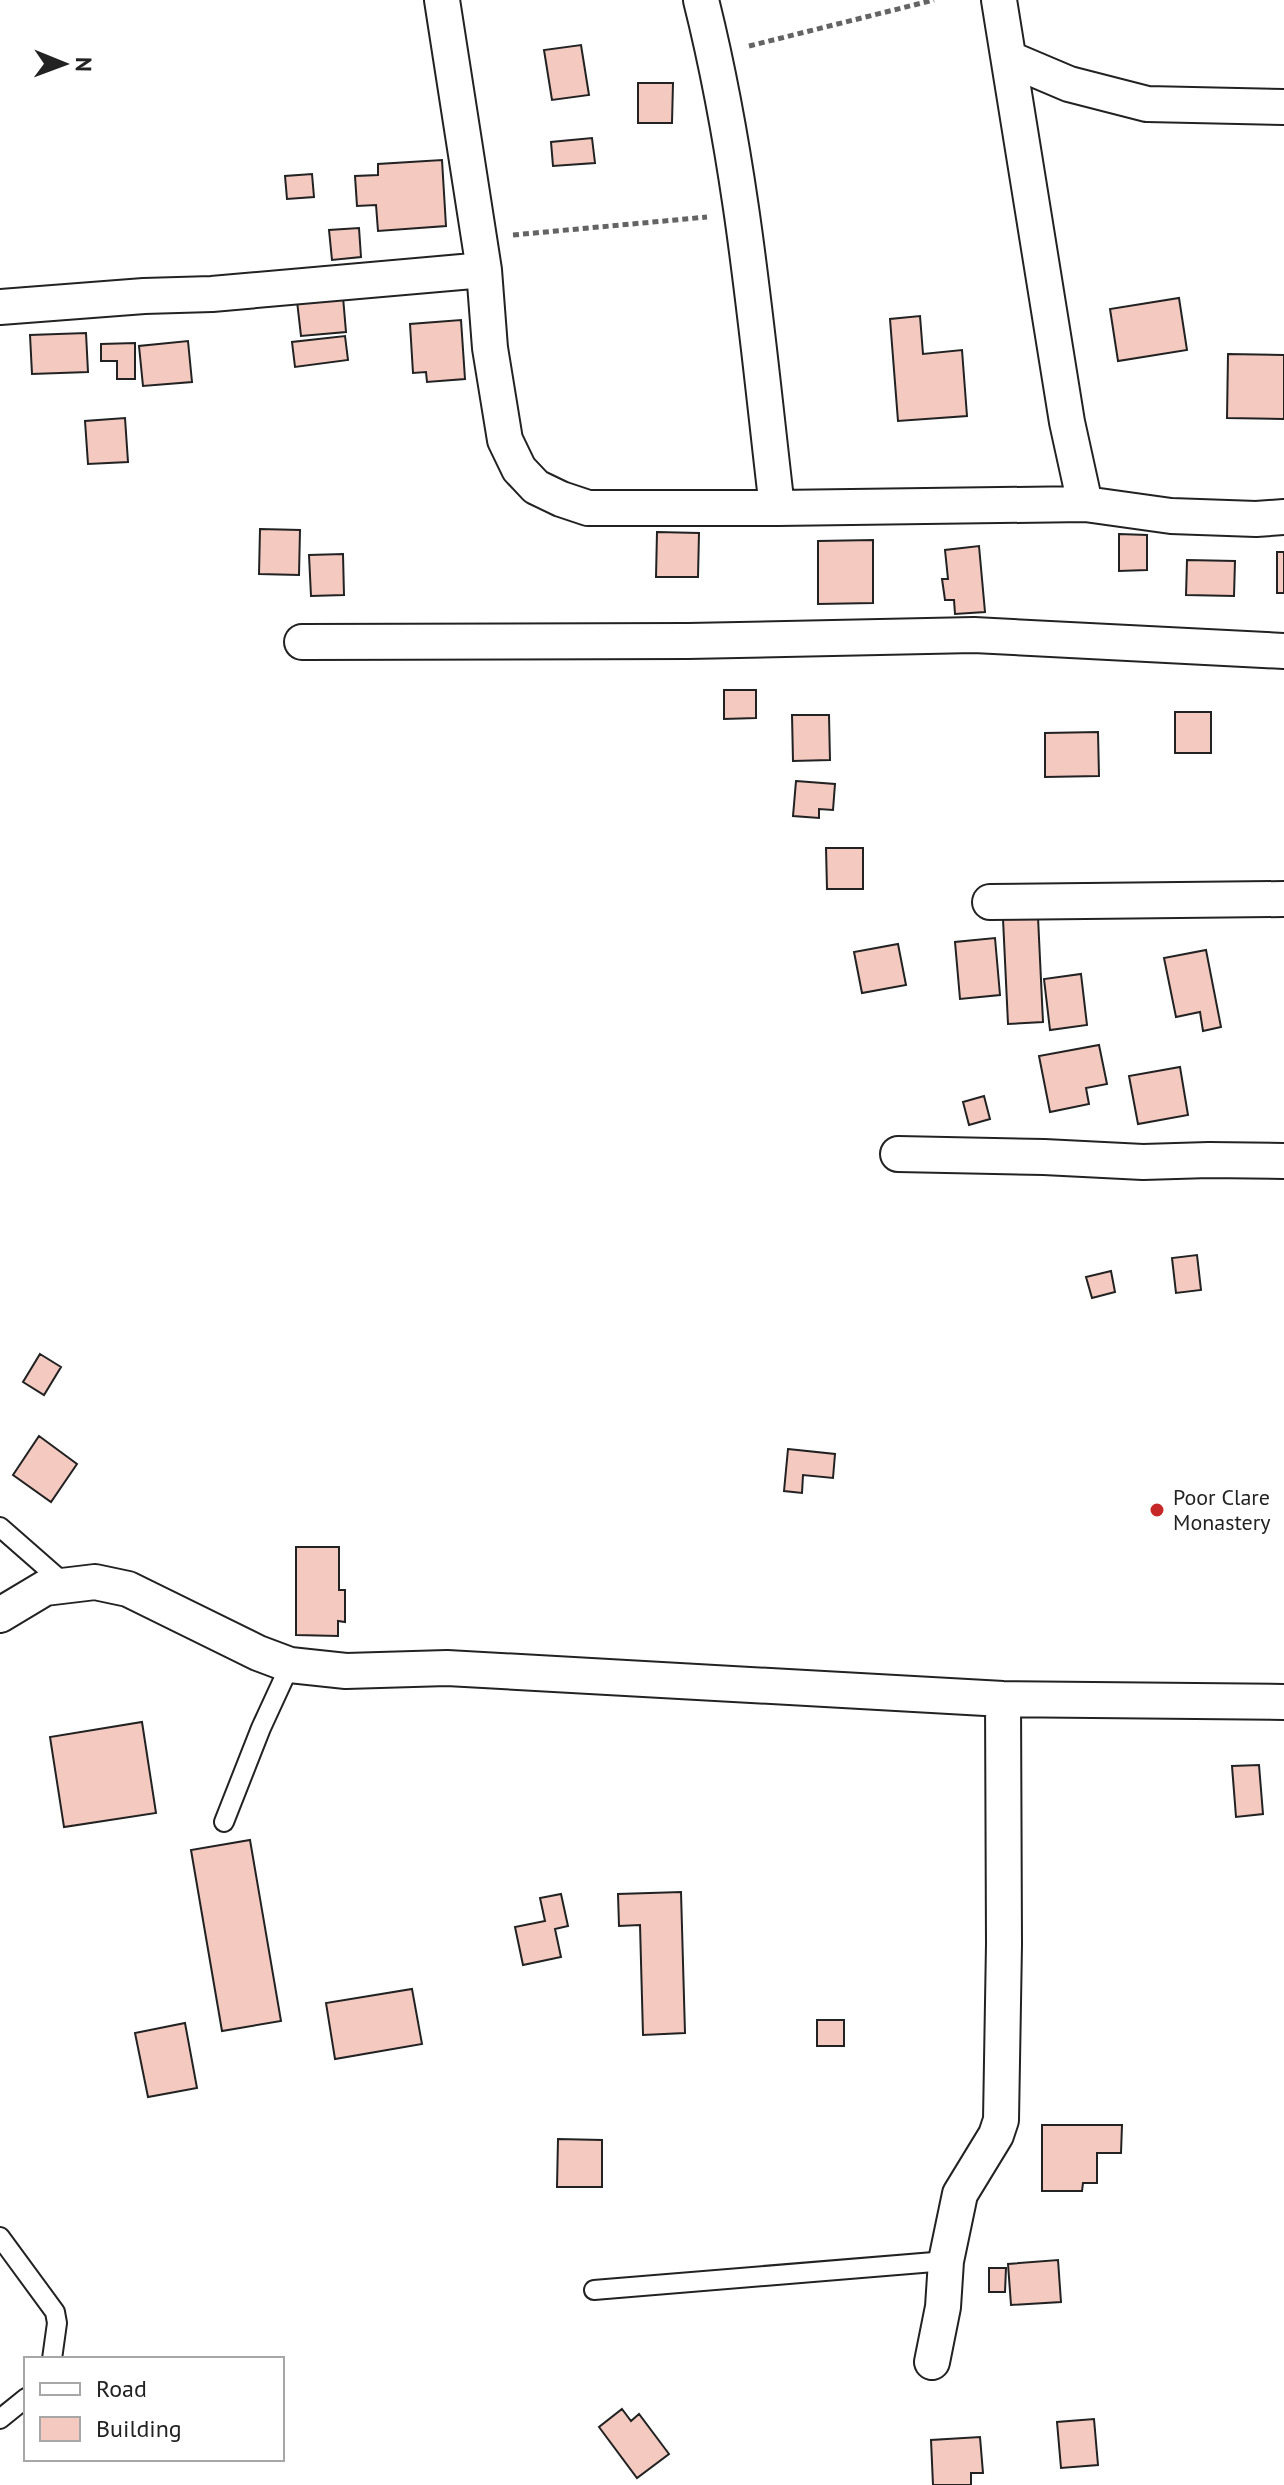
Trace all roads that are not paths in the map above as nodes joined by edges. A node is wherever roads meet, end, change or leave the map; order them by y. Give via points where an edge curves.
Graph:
1 (442, 0) edge
2 (701, 0) edge
3 (999, 0) edge
4 (1010, 59) junction
5 (1284, 107) edge
6 (481, 254) junction
7 (0, 307) edge
8 (1085, 504) junction
9 (777, 508) junction
10 (1284, 517) edge
11 (302, 642) dead end
12 (1284, 651) edge
13 (1284, 899) edge
14 (990, 902) dead end
15 (898, 1154) dead end
16 (1284, 1161) edge
17 (0, 1527) edge
18 (65, 1584) junction
19 (0, 1615) edge
20 (290, 1665) junction
21 (1003, 1699) junction
22 (1284, 1702) edge
23 (224, 1822) dead end
24 (0, 2237) edge
25 (946, 2261) junction
26 (594, 2290) dead end
27 (52, 2357) edge
28 (932, 2362) dead end
29 (24, 2400) edge
30 (0, 2419) edge

1 - 6 street
2 - 9 street via 743,213
3 - 4 street
4 - 5 street via 1069,84 1147,104
4 - 8 street via 1067,422
6 - 7 street via 212,294
6 - 9 street via 505,440 519,469 536,487 588,508
8 - 9 street
8 - 10 street via 1171,516
11 - 12 street via 974,635
13 - 14 street
15 - 16 street
17 - 18 lane
18 - 19 street via 45,1588
18 - 20 street via 95,1582 128,1589
20 - 21 street via 346,1671 447,1668
20 - 23 lane
21 - 22 street
21 - 25 street via 1001,2120 960,2194
24 - 27 lane via 55,2312
25 - 26 lane
25 - 28 street
29 - 30 lane

